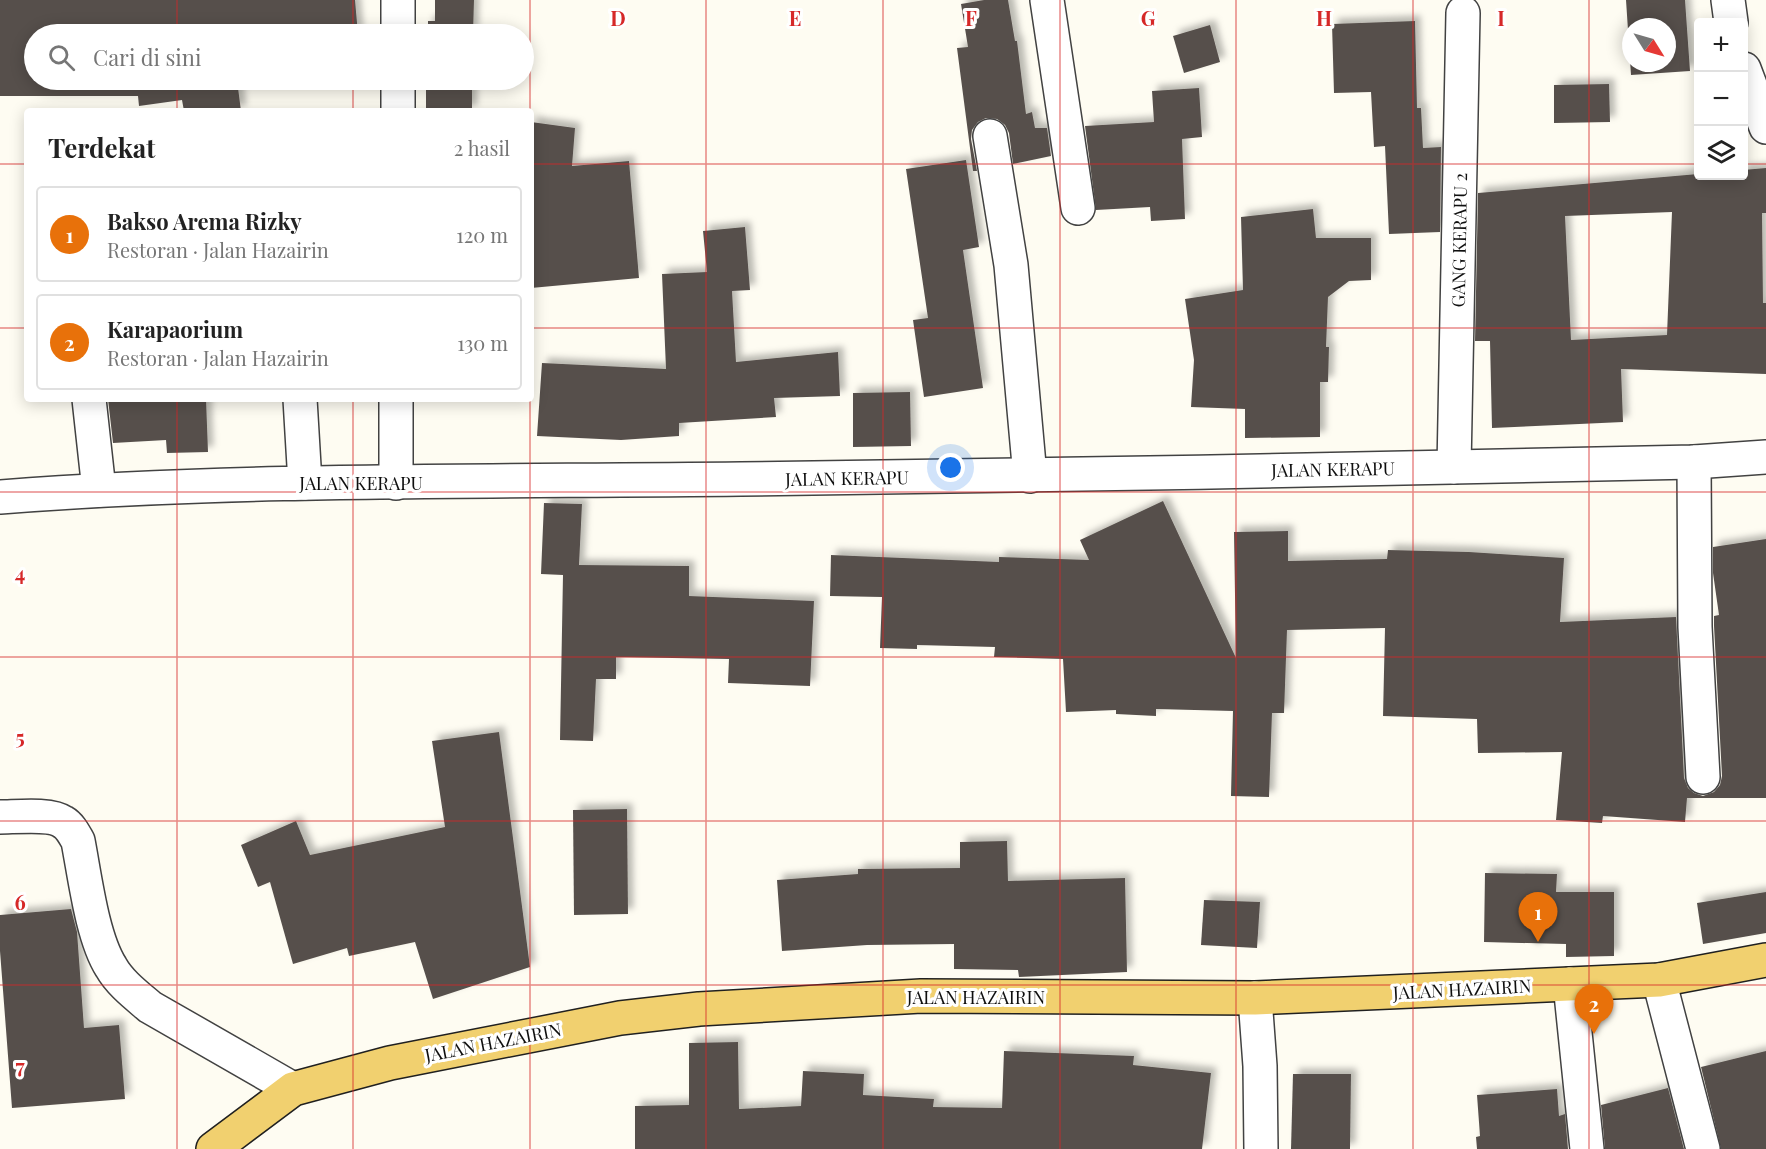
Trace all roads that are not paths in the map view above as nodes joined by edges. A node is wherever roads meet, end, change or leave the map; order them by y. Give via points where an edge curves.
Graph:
1 (398, 0) edge
2 (1047, 0) edge
3 (1728, 0) edge
4 (1463, 13) dead end
5 (1730, 18) edge
6 (398, 24) edge
7 (1744, 72) edge
8 (398, 90) edge
9 (398, 108) edge
10 (1766, 128) edge
11 (990, 136) dead end
12 (1078, 208) dead end
13 (89, 402) edge
14 (300, 402) edge
15 (396, 402) edge
16 (1766, 457) edge
17 (1694, 462) junction
18 (1454, 467) junction
19 (1030, 476) junction
20 (305, 483) junction
21 (396, 483) junction
22 (99, 490) junction
23 (0, 497) edge
24 (1703, 777) dead end
25 (0, 817) edge
26 (1766, 960) edge
27 (1659, 980) junction
28 (1570, 984) junction
29 (1255, 998) junction
30 (293, 1089) junction
31 (213, 1149) edge
32 (1261, 1149) edge
33 (1587, 1149) edge
34 (1703, 1149) edge

1 - 6 street
2 - 12 street
3 - 5 street
4 - 18 street, GANG KERAPU 2
7 - 10 street
8 - 9 street
11 - 19 street via 1011,265
13 - 22 street
14 - 20 street
15 - 21 street
16 - 17 street, JALAN KERAPU
17 - 18 street, JALAN KERAPU
17 - 24 street via 1695,627
18 - 19 street, JALAN KERAPU
19 - 21 street, JALAN KERAPU
20 - 21 street, JALAN KERAPU
20 - 22 street, JALAN KERAPU
22 - 23 street, JALAN KERAPU
25 - 30 street via 53,817 63,821 78,841 96,930 110,967 150,1007
26 - 27 main road, JALAN HAZAIRIN
27 - 28 main road, JALAN HAZAIRIN
27 - 34 street
28 - 29 main road, JALAN HAZAIRIN
28 - 33 street
29 - 30 main road, JALAN HAZAIRIN via 921,996 699,1009 620,1018 456,1049
29 - 32 street
30 - 31 main road, JALAN HAZAIRIN

